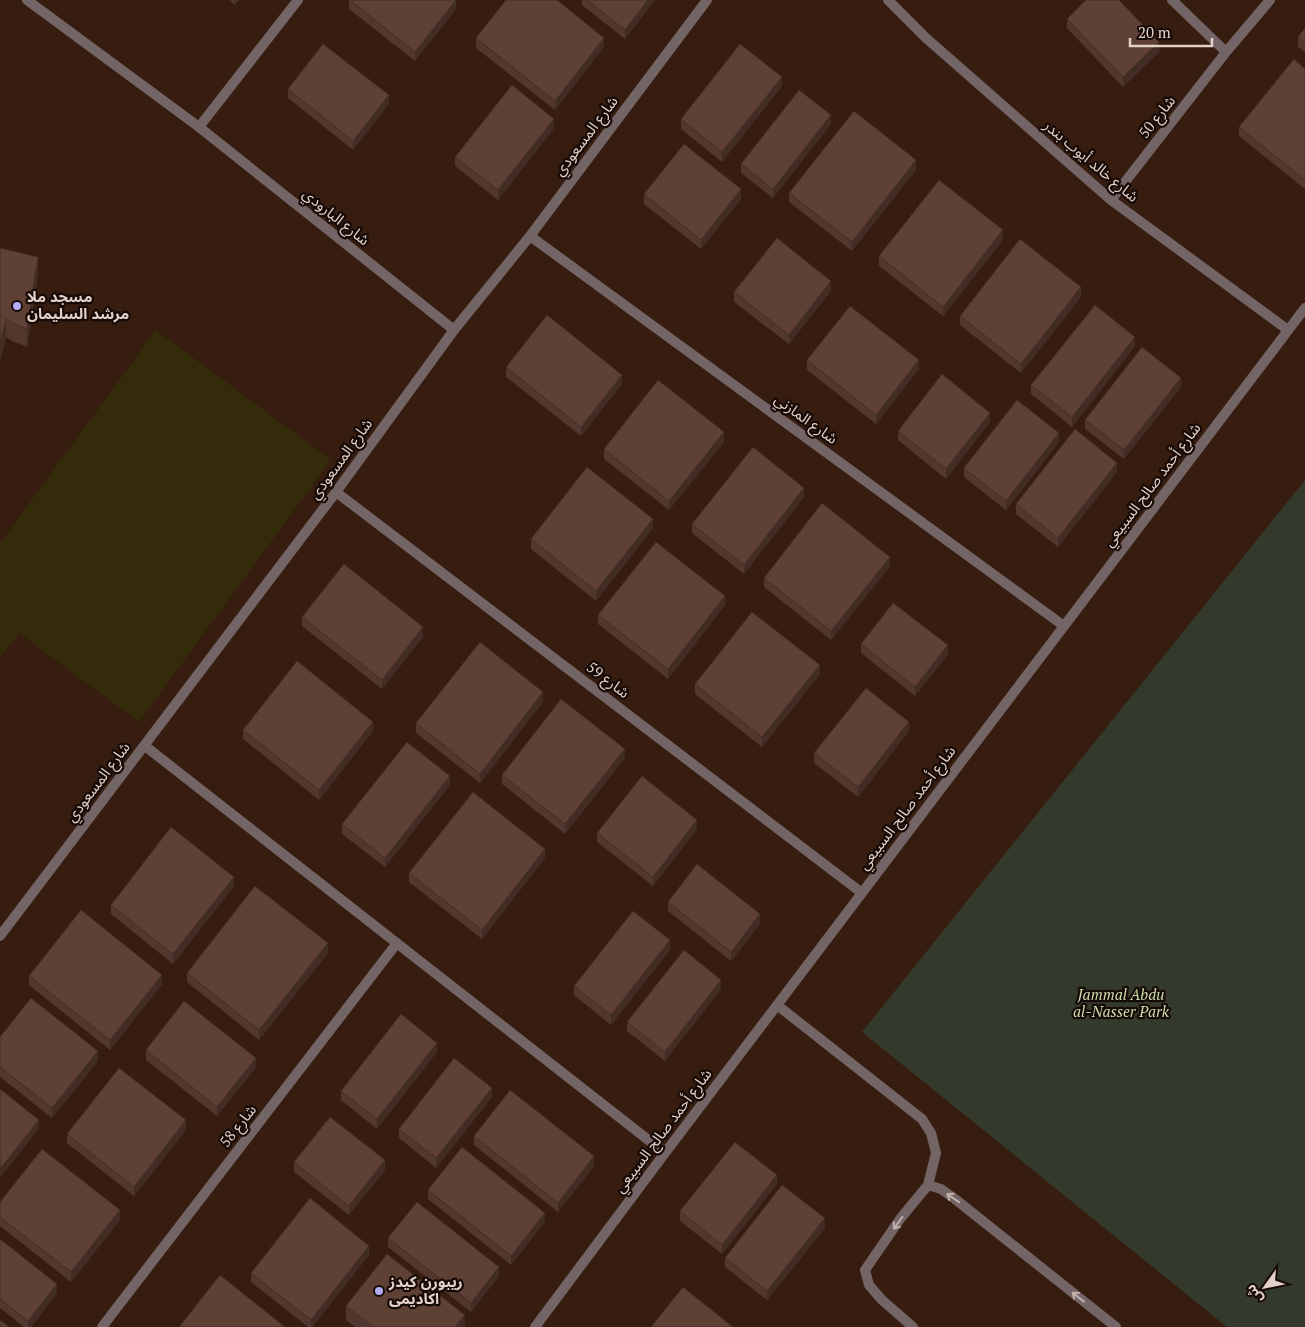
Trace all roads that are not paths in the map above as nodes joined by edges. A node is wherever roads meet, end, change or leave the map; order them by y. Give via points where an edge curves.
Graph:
1 (27, 0) edge
2 (298, 0) edge
3 (707, 0) edge
4 (888, 0) edge
5 (1172, 0) edge
6 (1270, 0) edge
7 (1226, 52) junction
8 (199, 127) junction
9 (1112, 200) junction
10 (530, 236) junction
11 (1305, 308) edge
12 (454, 330) junction
13 (1288, 330) junction
14 (336, 492) junction
15 (1064, 626) junction
16 (144, 746) junction
17 (862, 893) junction
18 (0, 936) edge
19 (397, 944) junction
20 (777, 1005) junction
21 (665, 1153) junction
22 (928, 1185) junction
23 (102, 1327) edge
24 (536, 1327) edge
25 (913, 1327) edge
26 (1116, 1327) edge

1 - 8 street, شارع البارودي
2 - 8 street
3 - 10 street, شارع المسعودي
4 - 9 street, شارع خالد أيوب بندر via 926,38
5 - 7 street
6 - 7 street, شارع 50
7 - 9 street, شارع 50
8 - 12 street, شارع البارودي
9 - 13 street, شارع خالد أيوب بندر
10 - 12 street, شارع المسعودي
10 - 15 street, شارع المازني
11 - 13 street, شارع أحمد صالح السبيعي
12 - 14 street, شارع المسعودي
13 - 15 street, شارع أحمد صالح السبيعي
14 - 16 street, شارع المسعودي
14 - 17 street, شارع 59
15 - 17 street, شارع أحمد صالح السبيعي
16 - 18 street, شارع المسعودي
16 - 19 street
17 - 20 street, شارع أحمد صالح السبيعي
19 - 21 street
19 - 23 street, شارع 58
20 - 21 street, شارع أحمد صالح السبيعي
20 - 22 street via 922,1119 931,1133 936,1153
21 - 24 street, شارع أحمد صالح السبيعي
22 -> 25 street via 865,1270 869,1285
26 -> 22 street via 955,1199

